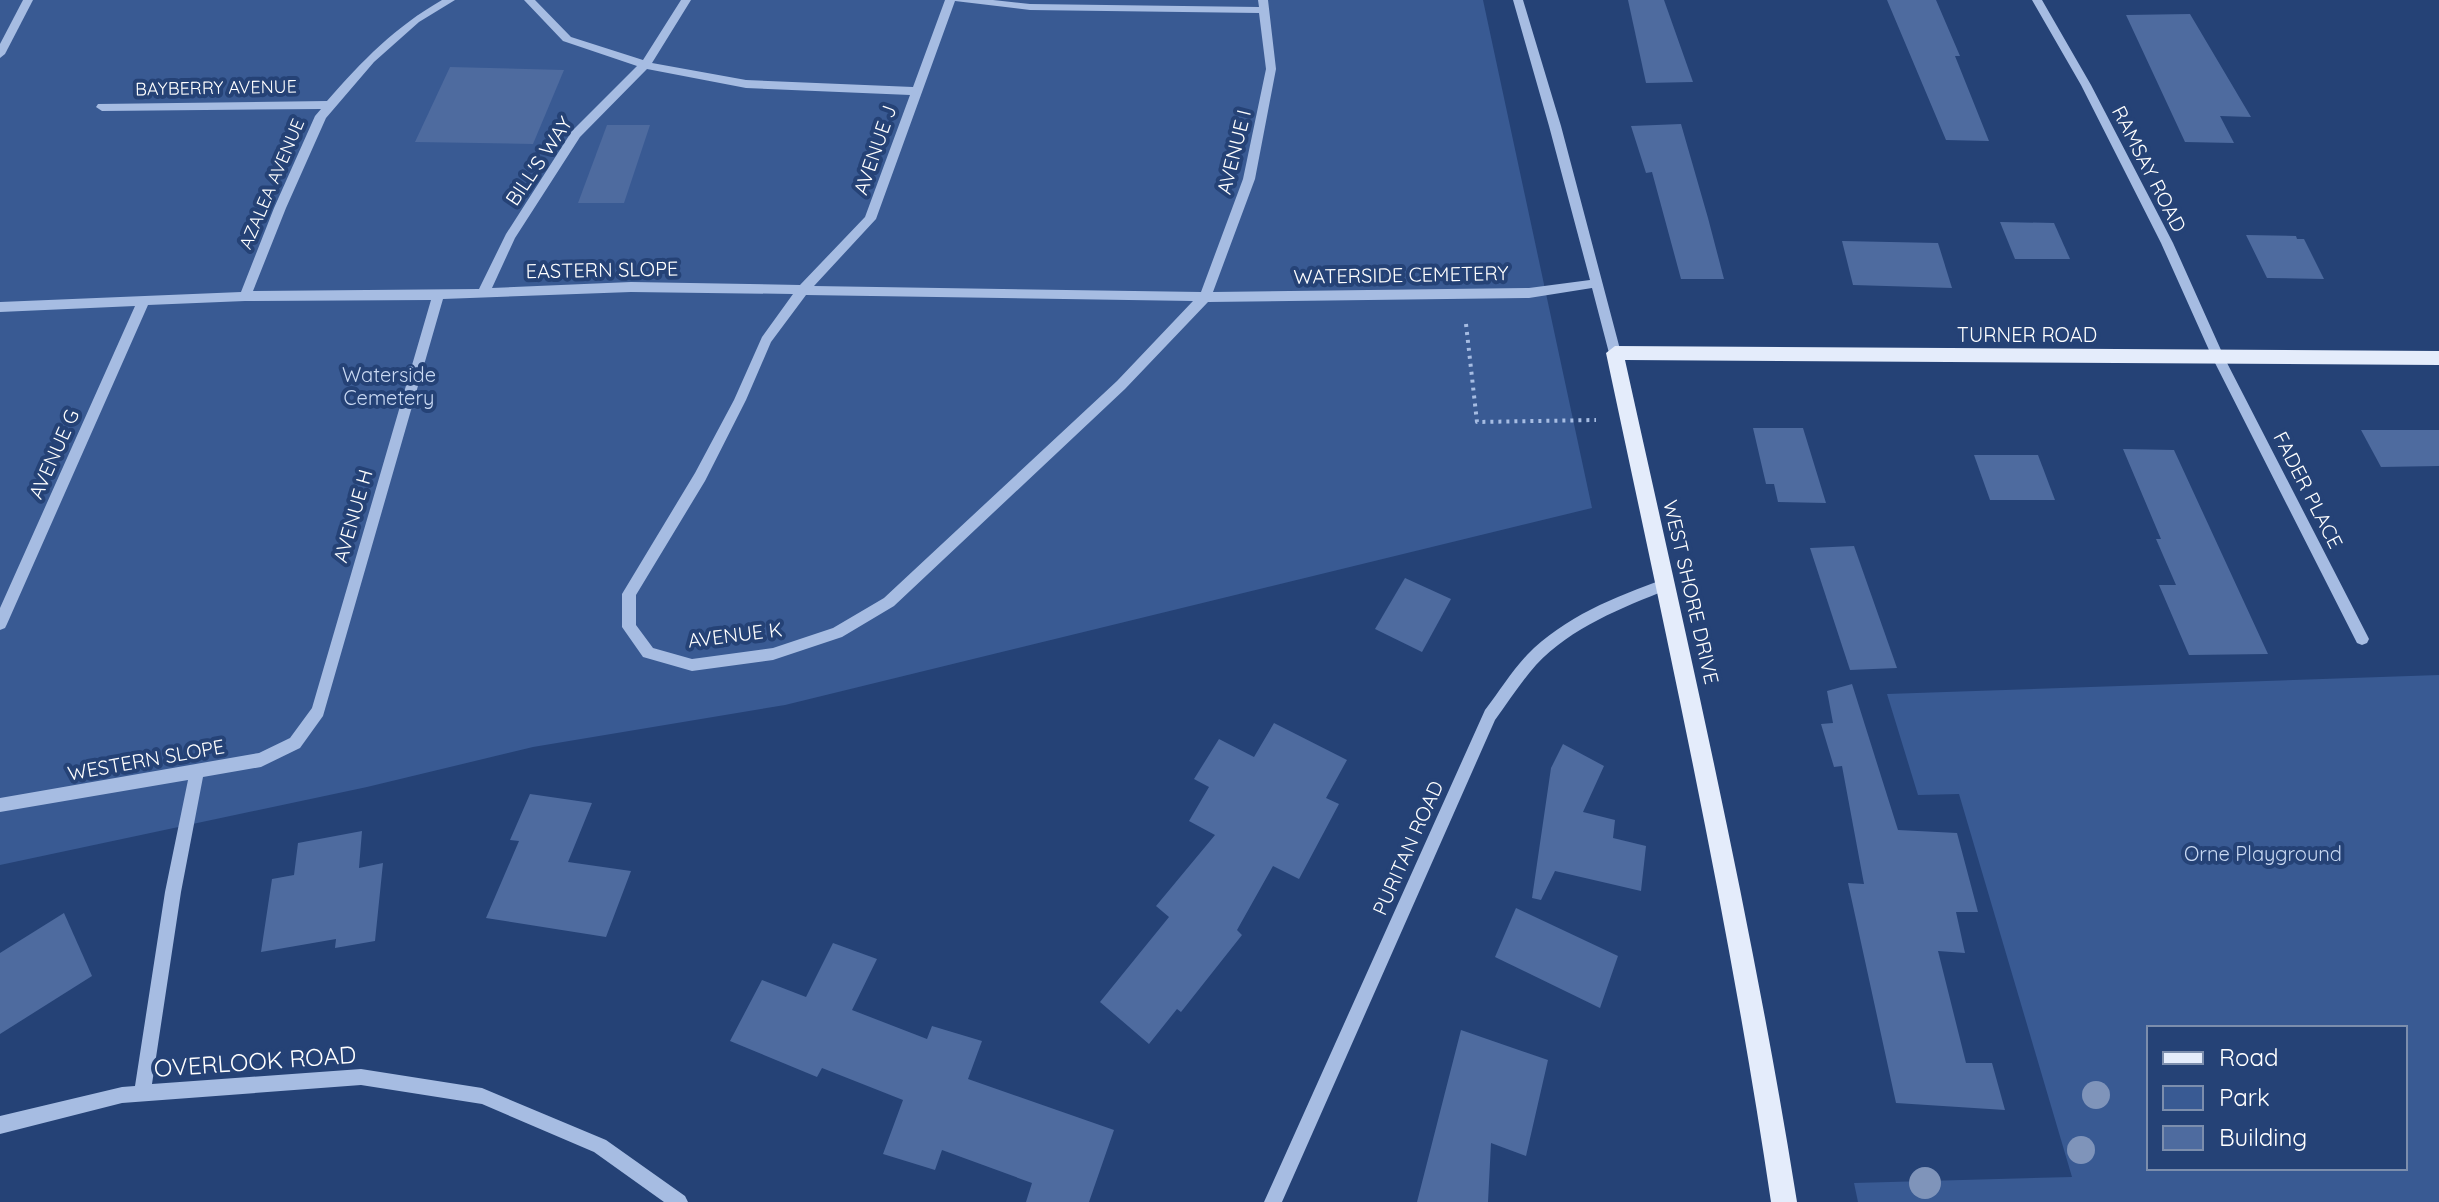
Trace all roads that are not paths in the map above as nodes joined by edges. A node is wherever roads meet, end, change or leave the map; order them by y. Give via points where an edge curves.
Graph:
1 (28, 0) edge
2 (450, 0) edge
3 (529, 0) edge
4 (686, 0) edge
5 (950, 0) edge
6 (959, 0) edge
7 (1518, 0) edge
8 (2037, 0) edge
9 (1263, 5) edge
10 (0, 54) edge
11 (645, 65) junction
12 (914, 91) junction
13 (331, 105) junction
14 (102, 107) dead end
15 (1598, 283) junction
16 (802, 291) junction
17 (484, 292) junction
18 (438, 295) junction
19 (245, 296) junction
20 (1205, 297) junction
21 (144, 300) junction
22 (0, 307) edge
23 (1615, 353) junction
24 (2439, 358) edge
25 (2219, 359) junction
26 (1664, 585) junction
27 (0, 624) edge
28 (2362, 639) dead end
29 (295, 743) joint
30 (197, 771) junction
31 (0, 805) edge
32 (142, 1093) junction
33 (0, 1125) edge
34 (679, 1202) edge
35 (1273, 1202) edge
36 (1784, 1202) edge

1 - 10 street
2 - 13 street, AZALEA AVENUE via 415,20 370,59
3 - 11 street via 567,39
4 - 11 street, BILL'S WAY
5 - 12 street, AVENUE J
6 - 9 street via 1030,7
7 - 15 street, WEST SHORE DRIVE
8 - 25 street, RAMSAY ROAD via 2154,217
9 - 20 street, AVENUE I via 1271,69 1259,132 1249,179
11 - 12 street via 746,84
11 - 17 street, BILL'S WAY via 576,134 510,237
12 - 16 street, AVENUE J via 870,219
13 - 14 street, BAYBERRY AVENUE
13 - 19 street, AZALEA AVENUE via 321,116
15 - 20 street, WATERSIDE CEMETERY via 1529,293
15 - 23 street, WEST SHORE DRIVE
16 - 17 street, EASTERN SLOPE via 631,287
16 - 20 street, EASTERN SLOPE
16 - 20 street, AVENUE K via 766,340 700,477 629,594 629,627 648,653 692,665 773,654 837,633 889,602 1121,385
17 - 18 street, EASTERN SLOPE
18 - 19 street, EASTERN SLOPE
18 - 29 street, AVENUE H via 318,711
19 - 21 street, EASTERN SLOPE
21 - 22 street, EASTERN SLOPE
21 - 27 street, AVENUE G
23 - 25 main road, TURNER ROAD
23 - 26 main road, WEST SHORE DRIVE
24 - 25 main road, TURNER ROAD
25 - 28 street, FADER PLACE
26 - 35 street, PURITAN ROAD via 1573,627 1532,659 1490,715
26 - 36 main road, WEST SHORE DRIVE via 1720,840
29 - 30 street, WESTERN SLOPE via 261,760
30 - 31 street, WESTERN SLOPE
30 - 32 street
32 - 33 street, OVERLOOK ROAD
32 - 34 street, OVERLOOK ROAD via 361,1077 482,1096 600,1146

